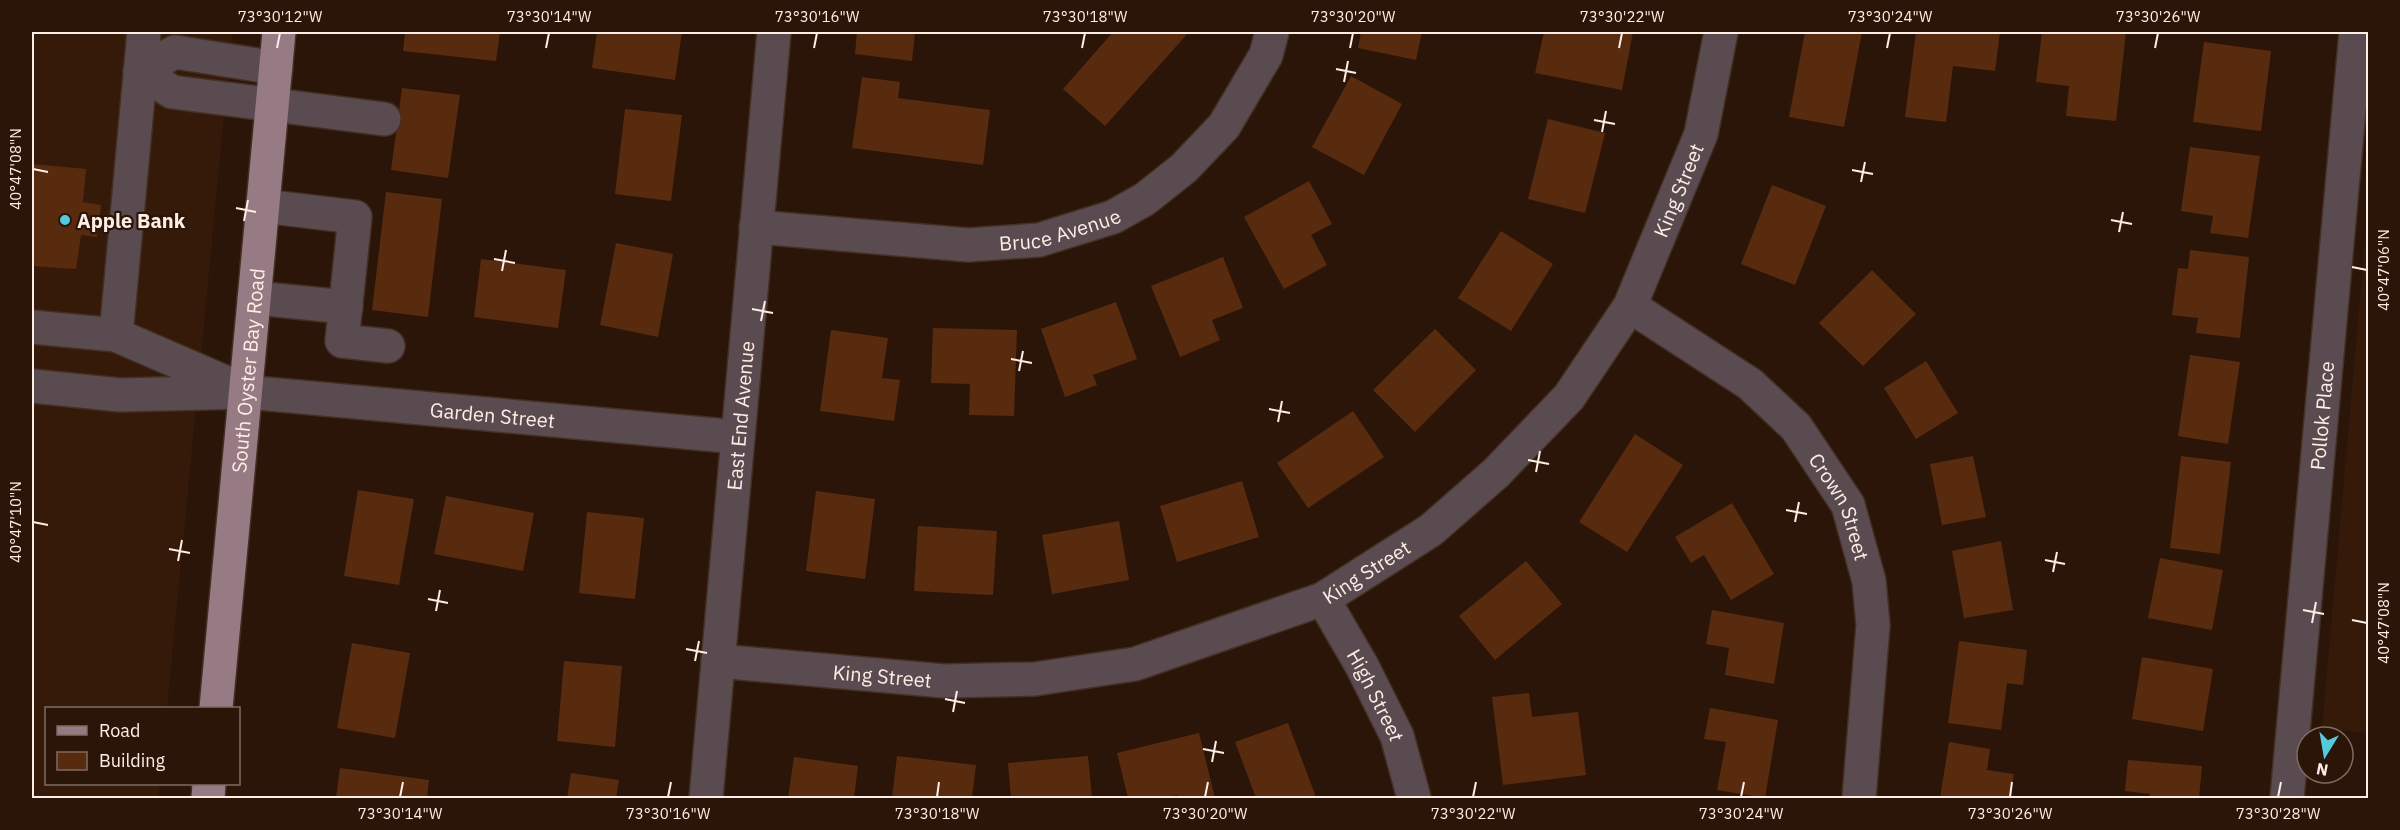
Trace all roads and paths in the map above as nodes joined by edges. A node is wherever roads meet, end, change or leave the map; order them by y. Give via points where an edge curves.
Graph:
1 (144, 32) edge
2 (279, 32) edge
3 (774, 32) edge
4 (1272, 32) edge
5 (1721, 32) edge
6 (2356, 32) edge
7 (276, 68) junction
8 (140, 71) junction
9 (272, 105) junction
10 (384, 119) dead end
11 (263, 206) junction
12 (756, 227) junction
13 (254, 297) junction
14 (1630, 306) junction
15 (346, 307) junction
16 (32, 327) edge
17 (116, 335) junction
18 (388, 346) dead end
19 (32, 386) edge
20 (246, 392) junction
21 (738, 437) junction
22 (1323, 599) junction
23 (718, 662) junction
24 (216, 707) edge
25 (706, 798) edge
26 (1414, 798) edge
27 (1859, 798) edge
28 (2287, 798) edge

1 - 8 street
2 - 7 main road, South Oyster Bay Road
3 - 12 street, East End Avenue
4 - 12 street, Bruce Avenue via 1266,55 1224,126 1184,168 1145,199 1113,217 1039,240 968,245
5 - 14 street, King Street via 1701,134
6 - 28 street, Pollok Place
7 - 8 street via 176,52
7 - 9 main road, South Oyster Bay Road
8 - 9 street via 172,92
8 - 17 street
9 - 10 street
9 - 11 main road, South Oyster Bay Road
11 - 13 main road, South Oyster Bay Road
11 - 15 street via 355,217
12 - 21 street, East End Avenue
13 - 15 street
13 - 20 main road, South Oyster Bay Road
14 - 22 street, King Street via 1569,397 1496,474 1431,530
14 - 27 street, Crown Street via 1750,384 1796,427 1848,505 1869,581 1873,626
15 - 18 street via 342,341
16 - 17 street
17 - 20 street
19 - 20 street via 120,395
20 - 21 street, Garden Street
20 - 24 main road, South Oyster Bay Road
21 - 23 street, East End Avenue
22 - 23 street, King Street via 1135,664 1035,679 944,681
22 - 26 street, High Street via 1397,736
23 - 25 street, East End Avenue

